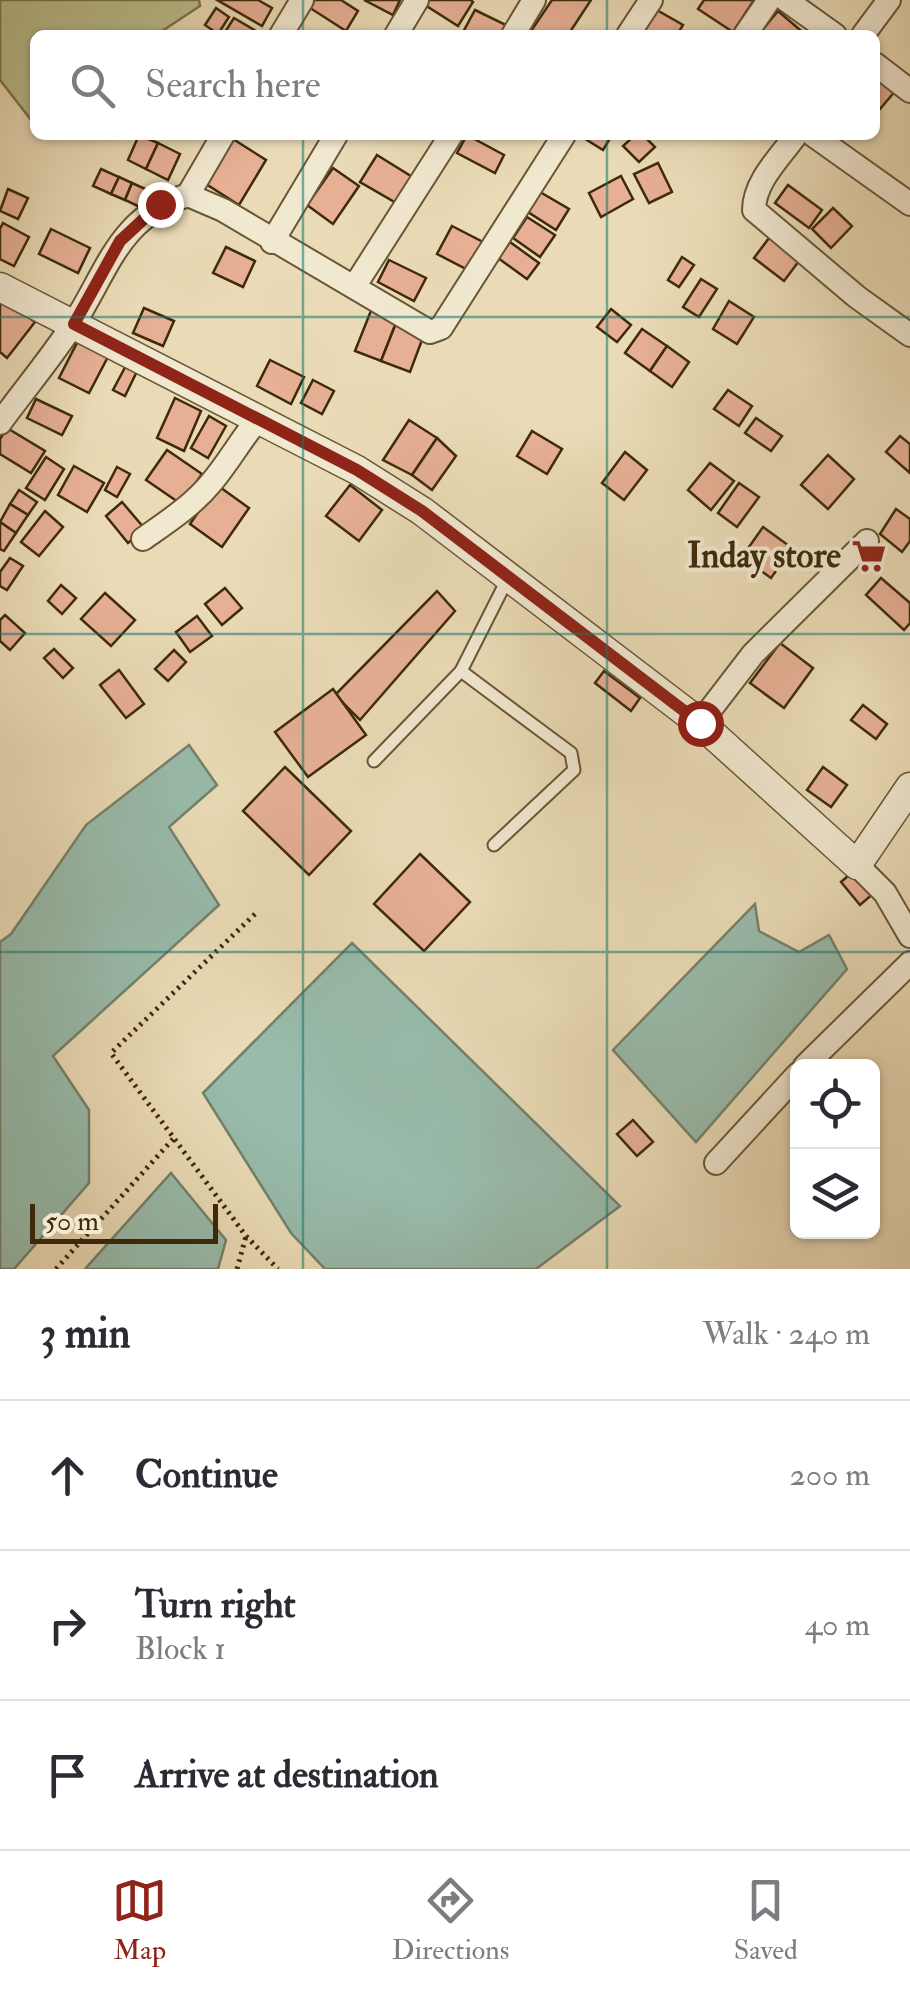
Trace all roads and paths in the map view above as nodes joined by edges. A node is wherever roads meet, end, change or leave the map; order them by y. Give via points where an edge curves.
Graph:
1 (302, 0) edge
2 (417, 0) edge
3 (534, 0) edge
4 (650, 0) edge
5 (769, 0) edge
6 (786, 0) edge
7 (890, 0) edge
8 (284, 30) edge
9 (399, 30) edge
10 (516, 30) edge
11 (631, 30) edge
12 (748, 30) edge
13 (828, 30) edge
14 (867, 30) edge
15 (880, 68) edge
16 (910, 91) edge
17 (220, 140) edge
18 (333, 140) edge
19 (448, 140) edge
20 (561, 140) edge
21 (792, 140) edge
22 (820, 140) edge
23 (188, 195) junction
24 (910, 204) edge
25 (272, 242) junction
26 (0, 287) edge
27 (354, 287) junction
28 (74, 324) junction
29 (910, 335) edge
30 (259, 418) junction
31 (0, 423) edge
32 (143, 539) dead end
33 (867, 541) dead end
34 (508, 576) junction
35 (461, 671) junction
36 (700, 723) junction
37 (374, 761) dead end
38 (910, 787) edge
39 (494, 845) dead end
40 (857, 865) junction
41 (255, 914) dead end
42 (910, 936) edge
43 (910, 963) edge
44 (812, 1059) edge
45 (790, 1083) edge
46 (173, 1139) junction
47 (716, 1162) dead end
48 (246, 1236) junction
49 (56, 1269) edge
50 (237, 1269) edge
51 (278, 1269) edge

1 - 8 street
2 - 9 street
3 - 10 street
4 - 11 street
5 - 12 street
6 - 13 street
7 - 14 street
15 - 16 street
17 - 23 street
18 - 25 street
19 - 27 street
20 - 27 street via 441,328 430,332
21 - 29 street via 760,185 754,210
22 - 24 street
23 - 25 street
23 - 28 street via 160,204 120,241
25 - 27 street
26 - 28 street
28 - 30 street
28 - 31 street
30 - 32 street via 199,496
30 - 34 street via 422,511
33 - 36 street via 752,654
34 - 35 lane
34 - 36 street
35 - 37 lane
35 - 39 lane via 571,753 574,770
36 - 40 street
38 - 40 street
40 - 42 street via 885,893
41 - 46 path via 112,1053
43 - 44 street
45 - 47 street
46 - 48 path
46 - 49 path
48 - 50 path
48 - 51 path

